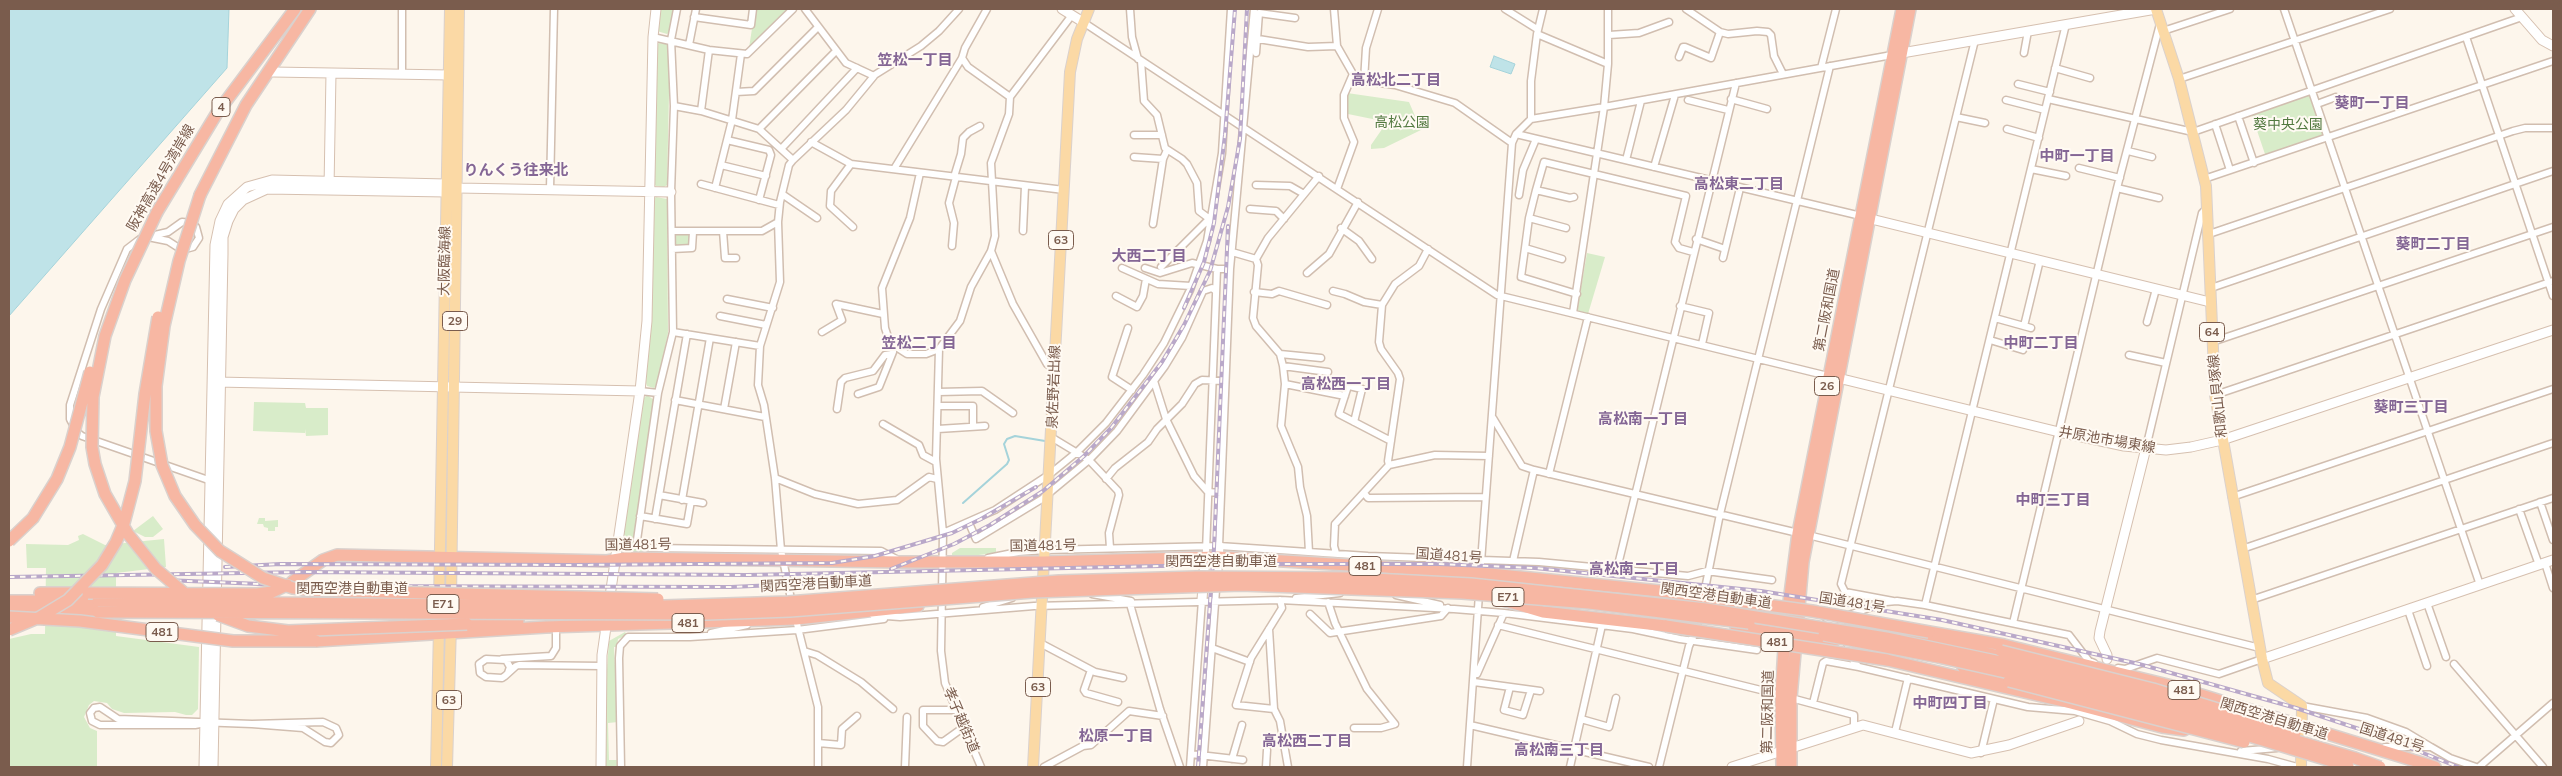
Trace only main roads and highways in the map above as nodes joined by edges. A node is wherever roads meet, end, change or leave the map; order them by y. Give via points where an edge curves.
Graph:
1 (295, 9) edge
2 (310, 9) edge
3 (450, 9) edge
4 (459, 9) edge
5 (1088, 9) edge
6 (1902, 9) edge
7 (1910, 9) edge
8 (2156, 9) edge
9 (1897, 54) junction
10 (200, 195) junction
11 (157, 212) junction
12 (449, 387) junction
13 (9, 541) edge
14 (445, 557) junction
15 (1044, 562) junction
16 (1524, 577) junction
17 (9, 594) edge
18 (1043, 595) junction
19 (1508, 600) junction
20 (9, 601) edge
21 (700, 604) junction
22 (42, 607) junction
23 (9, 612) edge
24 (651, 616) junction
25 (9, 617) edge
26 (1793, 618) junction
27 (9, 630) edge
28 (451, 633) junction
29 (439, 634) junction
30 (1791, 634) junction
31 (1940, 639) junction
32 (1942, 660) junction
33 (1912, 665) junction
34 (2009, 681) junction
35 (2302, 726) junction
36 (2248, 740) junction
37 (1786, 749) junction
38 (2301, 761) edge
39 (2348, 765) edge
40 (436, 767) edge
41 (447, 767) edge
42 (1033, 767) edge
43 (1782, 767) edge
44 (1792, 767) edge
45 (2380, 767) edge
46 (2435, 767) edge

1 - 11 highway, 阪神高速4号湾岸線 / 4 via 222,106
2 - 10 highway, 4 via 246,106
3 - 12 main road, 大阪臨海線 / 29 via 447,188
4 - 12 main road, 大阪臨海線 / 29 via 458,188
5 - 15 main road, 泉佐野岩出線 / 63 via 1070,72
6 - 9 highway, 第二阪和国道 / 26
7 - 9 highway, 第二阪和国道 / 26
8 - 35 main road, 和歌山貝塚線 / 64 via 2179,79 2204,179 2208,207 2215,395 2262,659 2268,683 2302,706
9 - 26 highway, 第二阪和国道 / 26 via 1803,534
10 - 21 highway, bridge via 179,261 164,326 156,386 156,431 162,465 175,496 195,525 220,551 263,578 309,590 652,599
10 - 27 highway, bridge via 175,257 156,326 135,481 124,522 102,565 79,590 58,607
11 - 13 highway, 阪神高速4号湾岸線 / 4, bridge via 108,315 70,447 57,479 33,518
11 - 24 highway, bridge via 125,280 105,336 95,380 92,430 95,464 112,509 146,559 176,588 204,608 234,622 288,631
12 - 14 main road, 大阪臨海線 / 29
14 - 15 highway, 国道481号 / 481 via 616,561 625,558 782,555 901,562
14 - 17 highway, 481, bridge via 337,555 323,560 272,592 257,594
14 - 28 main road, 大阪臨海線 / 29
14 - 29 main road, 大阪臨海線 / 29
15 - 16 highway, 国道481号 / 481 via 1171,557 1218,551 1254,559
15 - 18 main road, 泉佐野岩出線 / 63
16 - 26 highway, 481 via 1559,585
16 - 31 highway, 国道481号 / 481, bridge via 1812,611 1929,632
18 - 19 highway, 481 via 1369,591
18 - 28 highway, 481 via 943,608 847,614 796,625 771,620
18 - 42 main road, 泉佐野岩出線 / 63
19 - 30 highway, 481
19 - 33 highway, 481, bridge via 1543,612 1666,626
20 - 22 highway, E71
21 - 22 highway, 関西空港自動車道 / E71, bridge via 633,607
21 - 39 highway, 関西空港自動車道 / E71, bridge via 788,602 1059,580 1196,576 1353,578 1509,587 1706,609 1886,638 2057,674 2153,699
22 - 23 highway, E71
22 - 24 highway, 関西空港自動車道 / E71, bridge
24 - 39 highway, 関西空港自動車道 / E71, bridge via 790,611 998,594 1198,586 1403,590 1589,603 1818,634 1991,668 2148,707
25 - 29 highway, 481, bridge via 80,621 233,641 316,641
26 - 30 highway, 第二阪和国道 / 26
26 - 31 highway, 481
28 - 29 highway, 481
28 - 41 main road, 63
29 - 40 main road, 63
30 - 32 highway, 481
30 - 37 highway, 第二阪和国道 / 26
31 - 35 highway, 国道481号 / 481 via 2167,699 2246,709
31 - 39 highway, bridge via 2153,689 2257,720 2320,741
32 - 34 highway
32 - 36 highway, 481 via 2131,706
33 - 34 highway
33 - 36 highway, 481 via 2162,727
34 - 39 highway, bridge via 2302,759
35 - 38 main road
35 - 46 highway, 国道481号 / 481
36 - 38 highway, 481 via 2278,748
37 - 43 highway, 第二阪和国道 / 26
37 - 44 highway, 第二阪和国道 / 26
38 - 39 highway, 481
39 - 45 highway, 関西空港自動車道 / E71, bridge

